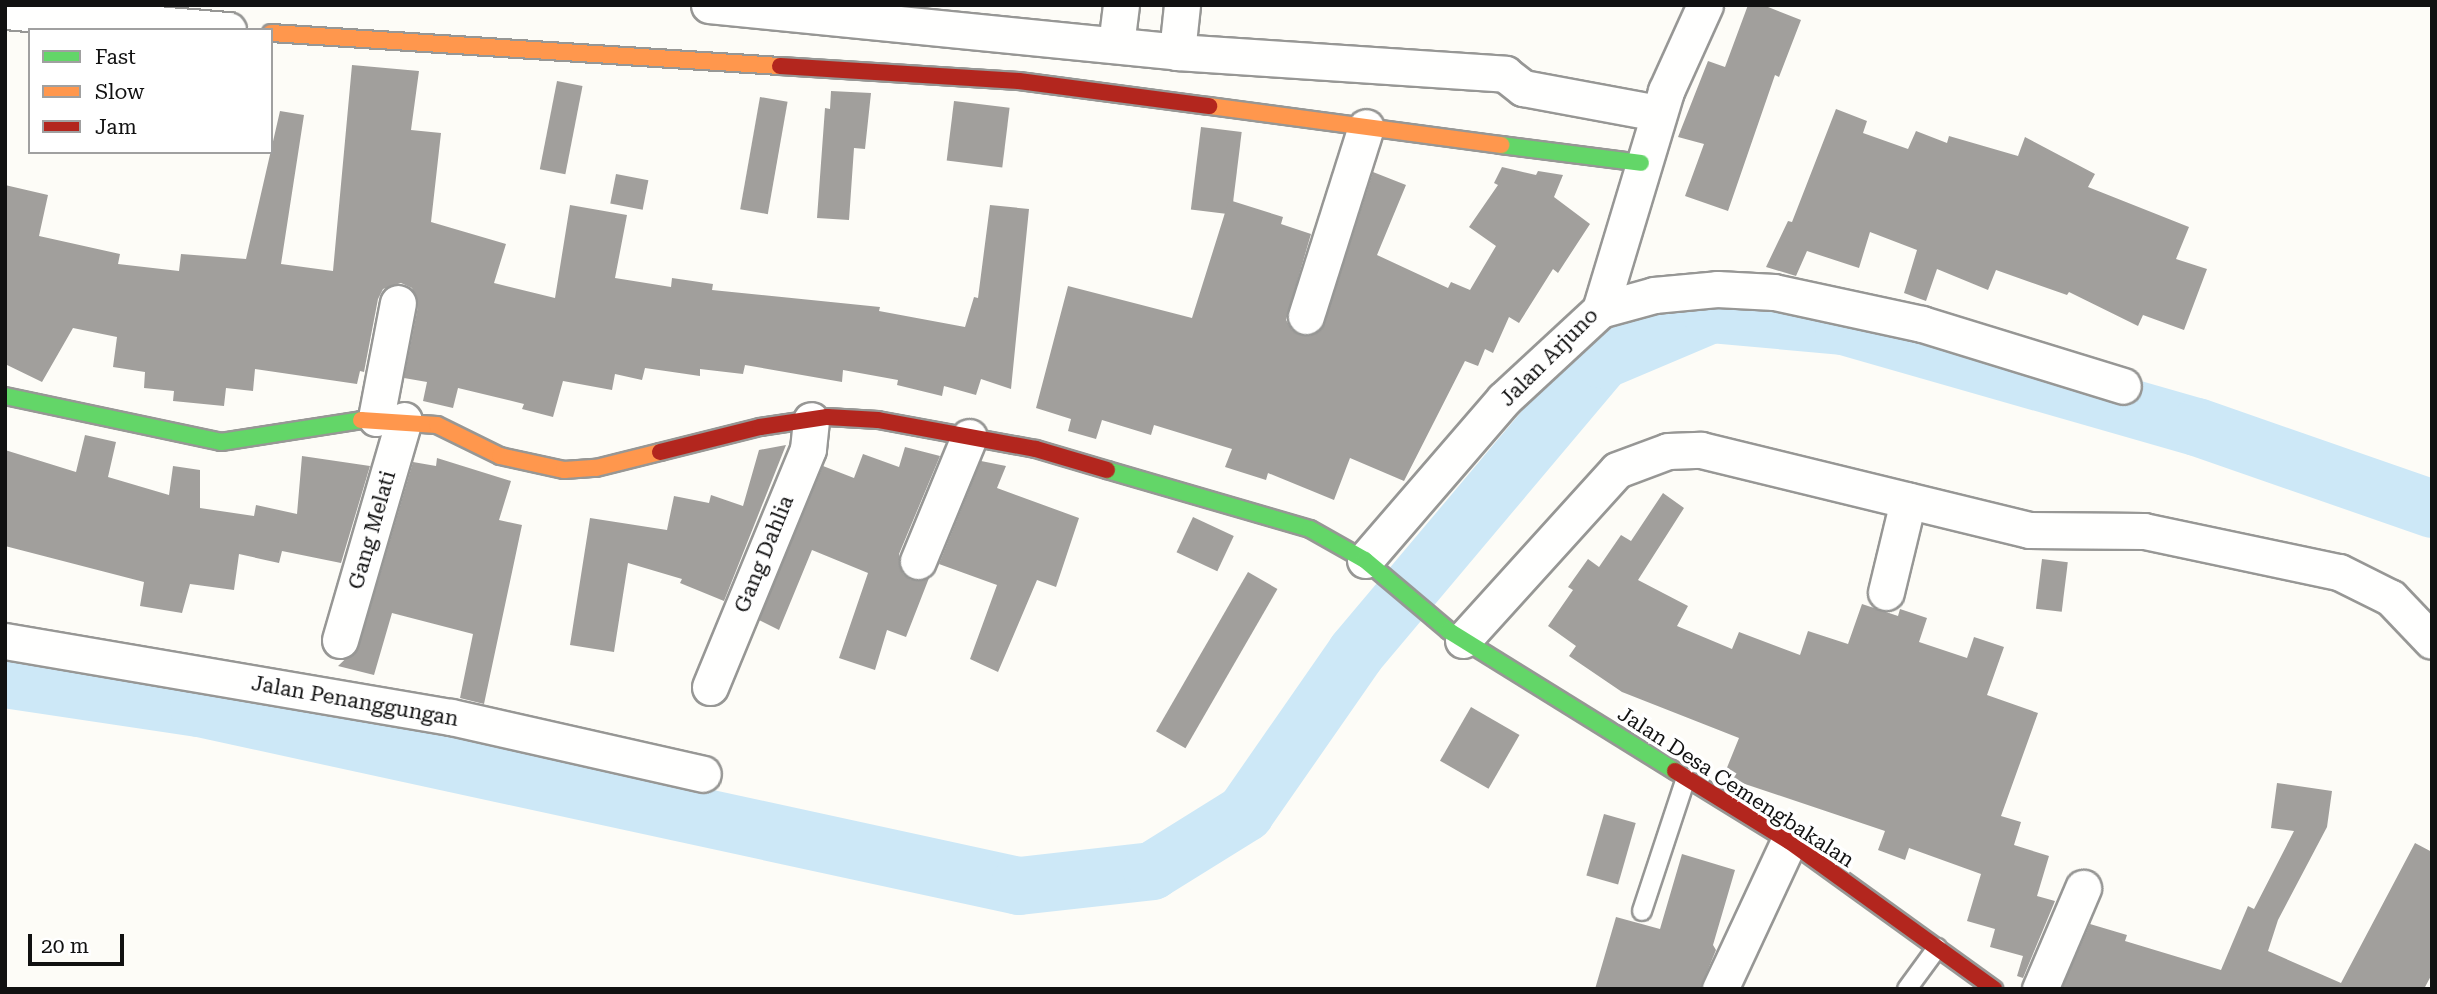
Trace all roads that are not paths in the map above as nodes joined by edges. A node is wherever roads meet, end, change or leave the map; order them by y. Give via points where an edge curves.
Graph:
1 (709, 5) edge
2 (1121, 5) edge
3 (1182, 5) edge
4 (1705, 5) edge
5 (5, 11) edge
6 (205, 28) edge
7 (273, 33) edge
8 (1116, 46) junction
9 (1177, 52) junction
10 (1662, 102) junction
11 (1366, 127) junction
12 (1641, 163) junction
13 (398, 303) dead end
14 (1600, 310) junction
15 (1306, 316) dead end
16 (2123, 386) dead end
17 (5, 396) edge
18 (390, 419) junction
19 (811, 420) junction
20 (969, 438) junction
21 (1908, 501) junction
22 (918, 561) dead end
23 (1371, 565) junction
24 (1886, 592) dead end
25 (1456, 635) junction
26 (340, 640) dead end
27 (2432, 640) edge
28 (5, 641) edge
29 (710, 687) dead end
30 (703, 774) dead end
31 (1686, 778) junction
32 (1789, 841) junction
33 (2083, 888) dead end
34 (1642, 911) dead end
35 (1937, 948) junction
36 (1720, 989) edge
37 (1907, 989) edge
38 (1994, 989) edge
39 (2040, 989) edge

1 - 8 street
2 - 8 street
3 - 9 street
4 - 10 street, Jalan Arjuno
5 - 6 street
7 - 11 street via 1019,81
8 - 9 street
9 - 10 street via 1505,74 1523,88
10 - 12 street, Jalan Arjuno
11 - 12 street
11 - 15 street
12 - 14 street, Jalan Arjuno
13 - 18 street, Gang Melati
14 - 16 street via 1654,295 1717,289 1774,292 1922,324
14 - 23 street, Jalan Arjuno via 1504,399
17 - 18 street, Jalan Desa Cemengbakalan via 221,442
18 - 19 street, Jalan Desa Cemengbakalan via 437,425 500,456 565,470 596,468 726,435
18 - 26 street, Gang Melati
19 - 20 street, Jalan Desa Cemengbakalan via 878,420
19 - 29 street, Gang Dahlia via 808,449
20 - 22 street
20 - 23 street, Jalan Desa Cemengbakalan via 1036,449 1310,529
21 - 24 street
21 - 25 street via 1701,450 1668,451 1639,459 1617,470
21 - 27 street via 2041,531 2144,531 2339,572 2391,598
23 - 25 street, Jalan Desa Cemengbakalan
25 - 31 street, Jalan Desa Cemengbakalan
28 - 30 street, Jalan Penanggungan via 451,717
31 - 32 street, Jalan Desa Cemengbakalan
31 - 34 lane
32 - 35 street, Jalan Desa Cemengbakalan
32 - 36 street
33 - 39 street
35 - 37 lane
35 - 38 street, Jalan Desa Cemengbakalan

